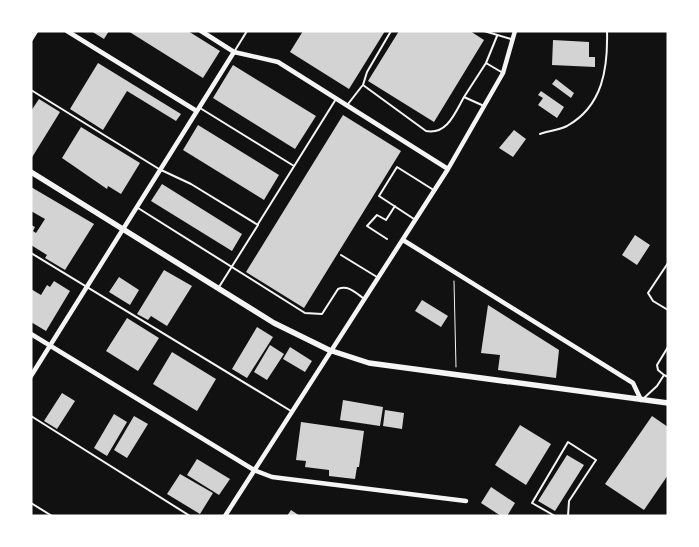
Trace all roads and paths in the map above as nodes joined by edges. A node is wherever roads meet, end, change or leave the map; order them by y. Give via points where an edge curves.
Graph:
1 (36, 31) edge
2 (67, 31) edge
3 (201, 31) edge
4 (247, 31) edge
5 (391, 31) edge
6 (484, 31) edge
7 (515, 31) edge
8 (607, 31) edge
9 (497, 36) junction
10 (31, 39) edge
11 (514, 40) junction
12 (234, 52) junction
13 (486, 63) junction
14 (503, 73) junction
15 (362, 85) junction
16 (31, 90) edge
17 (464, 97) junction
18 (336, 99) junction
19 (347, 106) junction
20 (485, 106) junction
21 (197, 108) junction
22 (540, 134) dead end
23 (294, 166) junction
24 (159, 169) junction
25 (448, 170) junction
26 (31, 172) edge
27 (435, 191) junction
28 (136, 206) junction
29 (395, 206) junction
30 (416, 220) junction
31 (258, 225) junction
32 (122, 228) junction
33 (387, 239) dead end
34 (403, 240) junction
35 (31, 252) edge
36 (341, 255) dead end
37 (668, 263) edge
38 (232, 266) junction
39 (455, 273) junction
40 (377, 277) junction
41 (86, 287) junction
42 (218, 288) junction
43 (363, 298) junction
44 (668, 310) edge
45 (31, 334) edge
46 (50, 346) junction
47 (668, 347) edge
48 (329, 350) junction
49 (455, 374) junction
50 (664, 375) junction
51 (31, 376) edge
52 (668, 377) edge
53 (641, 400) junction
54 (668, 403) edge
55 (291, 411) junction
56 (31, 416) edge
57 (254, 470) junction
58 (466, 501) dead end
59 (31, 503) edge
60 (52, 516) edge
61 (190, 516) edge
62 (225, 516) edge
63 (555, 516) edge
64 (568, 516) edge

1 - 10 street
2 - 21 street
3 - 12 street
4 - 12 lane
5 - 15 lane
6 - 9 lane
7 - 11 street
8 - 22 lane via 608,59 603,83 586,110 566,126
9 - 11 lane
9 - 13 lane
11 - 14 street
12 - 18 street via 278,62
12 - 21 street
13 - 14 lane
13 - 17 lane
14 - 20 street
15 - 17 lane via 426,131 435,133 444,129
15 - 19 lane
16 - 24 lane
17 - 20 lane
18 - 19 street
18 - 23 lane
19 - 25 street
20 - 25 street
21 - 23 lane
21 - 24 street
23 - 31 lane
24 - 28 street
24 - 31 lane via 191,184
25 - 27 street
26 - 32 main road
27 - 29 lane via 397,167 379,196
27 - 30 street
28 - 32 street
28 - 38 lane
29 - 30 lane
29 - 33 lane via 386,220 377,215 367,226
30 - 34 street
31 - 38 lane
32 - 41 street
32 - 42 main road
34 - 39 street
34 - 40 street
35 - 41 lane
36 - 40 lane
37 - 44 lane via 648,293 653,301
38 - 42 lane
38 - 43 lane via 304,313 322,314 342,287
39 - 49 path via 458,358
39 - 53 street via 633,382
40 - 43 street
41 - 46 street
41 - 55 lane
42 - 48 main road via 274,323
43 - 48 street
45 - 46 street
46 - 51 street
46 - 57 street
47 - 50 lane via 657,366
48 - 49 main road via 369,363
48 - 55 street
49 - 53 main road
50 - 52 lane
50 - 53 lane
53 - 54 main road
55 - 57 street
56 - 61 lane
57 - 58 street via 272,477
57 - 62 street
59 - 60 lane
63 - 64 lane via 532,503 568,442 596,460 569,501

